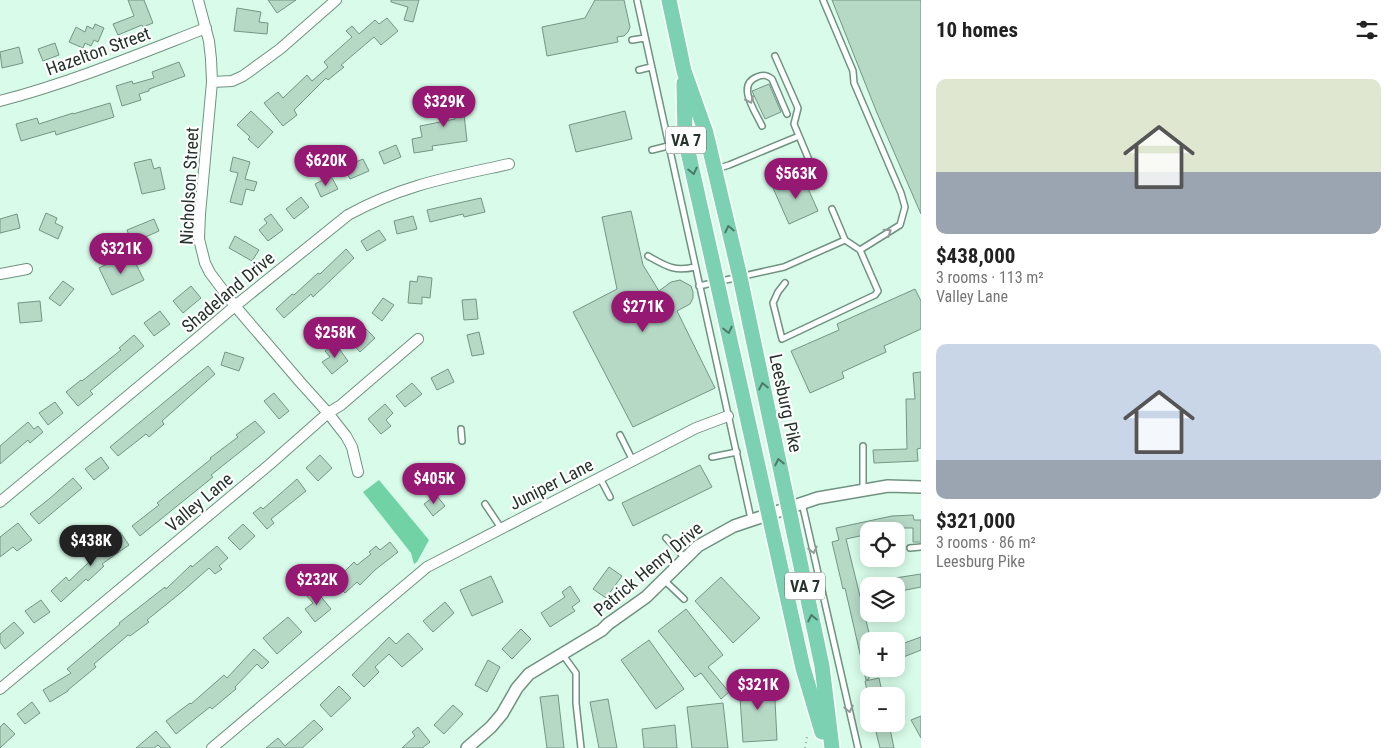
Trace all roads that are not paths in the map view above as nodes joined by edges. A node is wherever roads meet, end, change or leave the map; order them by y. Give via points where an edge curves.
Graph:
1 (198, 0) edge
2 (336, 0) edge
3 (637, 0) edge
4 (669, 0) edge
5 (823, 0) edge
6 (206, 28) junction
7 (644, 38) junction
8 (632, 40) dead end
9 (774, 56) dead end
10 (651, 67) junction
11 (639, 70) dead end
12 (684, 71) junction
13 (212, 82) junction
14 (0, 101) edge
15 (787, 114) dead end
16 (762, 126) dead end
17 (799, 136) junction
18 (685, 138) junction
19 (668, 146) junction
20 (652, 150) dead end
21 (809, 160) dead end
22 (508, 164) dead end
23 (715, 169) junction
24 (832, 209) dead end
25 (846, 240) junction
26 (860, 250) junction
27 (648, 256) dead end
28 (695, 267) junction
29 (27, 268) dead end
30 (0, 274) edge
31 (740, 277) junction
32 (717, 282) junction
33 (785, 283) dead end
34 (699, 286) junction
35 (235, 306) junction
36 (418, 339) dead end
37 (328, 413) junction
38 (728, 416) junction
39 (461, 429) dead end
40 (620, 435) dead end
41 (462, 441) dead end
42 (863, 446) dead end
43 (737, 452) junction
44 (712, 457) dead end
45 (633, 461) junction
46 (358, 472) dead end
47 (600, 477) junction
48 (921, 487) edge
49 (863, 489) junction
50 (610, 497) dead end
51 (0, 502) edge
52 (485, 504) dead end
53 (795, 505) junction
54 (769, 514) junction
55 (751, 520) junction
56 (502, 528) junction
57 (666, 538) dead end
58 (921, 547) edge
59 (910, 548) dead end
60 (685, 559) junction
61 (664, 580) junction
62 (684, 599) dead end
63 (562, 655) junction
64 (0, 689) edge
65 (212, 748) edge
66 (467, 748) edge
67 (581, 748) edge
68 (827, 748) edge
69 (832, 748) edge
70 (858, 748) edge

1 - 6 street, Nicholson Street
2 - 13 street via 280,49 243,76 232,82
3 - 7 lane
4 - 12 main road, Leesburg Pike / VA 7
26 -> 5 lane via 900,224 905,207
6 - 13 street, Nicholson Street
6 - 14 street, Hazelton Street via 53,85
7 - 8 lane
7 - 10 lane
9 - 17 lane via 798,108 794,124
10 - 11 lane
10 - 19 lane
12 - 18 main road, Leesburg Pike / VA 7
12 - 23 main road, Leesburg Pike / VA 7
13 - 35 street, Nicholson Street via 200,239 210,273
15 -> 16 lane via 772,79 760,75 750,80 746,91
17 - 21 lane
17 - 23 lane
18 - 19 lane
18 -> 32 main road, Leesburg Pike / VA 7
19 - 20 lane
19 - 28 lane
22 - 35 street, Shadeland Drive via 424,183 369,204 316,239
31 -> 23 main road, Leesburg Pike / VA 7
24 - 25 lane
25 - 26 lane
25 - 31 lane via 784,267
26 - 33 lane via 878,291 782,339 773,303
27 - 28 lane via 672,269
28 - 34 lane
29 - 30 street
31 - 32 lane
53 -> 31 main road, Leesburg Pike / VA 7
32 - 34 lane
32 -> 54 main road, Leesburg Pike / VA 7
34 - 38 lane
35 - 37 street, Nicholson Street
35 - 51 street, Shadeland Drive
36 - 37 street, Valley Lane
37 - 46 street, Nicholson Street via 352,447
37 - 64 street, Valley Lane
38 - 43 lane
38 - 45 street, Juniper Lane via 696,428
39 - 41 lane
40 - 45 lane
42 - 49 lane
43 - 44 lane
43 - 55 lane
45 - 47 street, Juniper Lane
47 - 50 lane
47 - 56 street, Juniper Lane
48 - 49 street, Patrick Henry Drive
49 - 53 street, Patrick Henry Drive
52 - 56 lane
53 - 54 street, Patrick Henry Drive
69 -> 53 main road, Leesburg Pike / VA 7
53 -> 70 lane
54 - 55 street, Patrick Henry Drive
54 - 68 main road, Leesburg Pike / VA 7 via 803,668
55 - 60 street, Patrick Henry Drive via 713,537
56 - 65 street, Juniper Lane via 427,567
57 - 60 lane
58 - 59 lane
60 - 61 street, Patrick Henry Drive
61 - 62 lane
61 - 63 street, Patrick Henry Drive via 602,630
63 - 66 street, Patrick Henry Drive via 529,674 497,720
63 - 67 lane via 576,673

